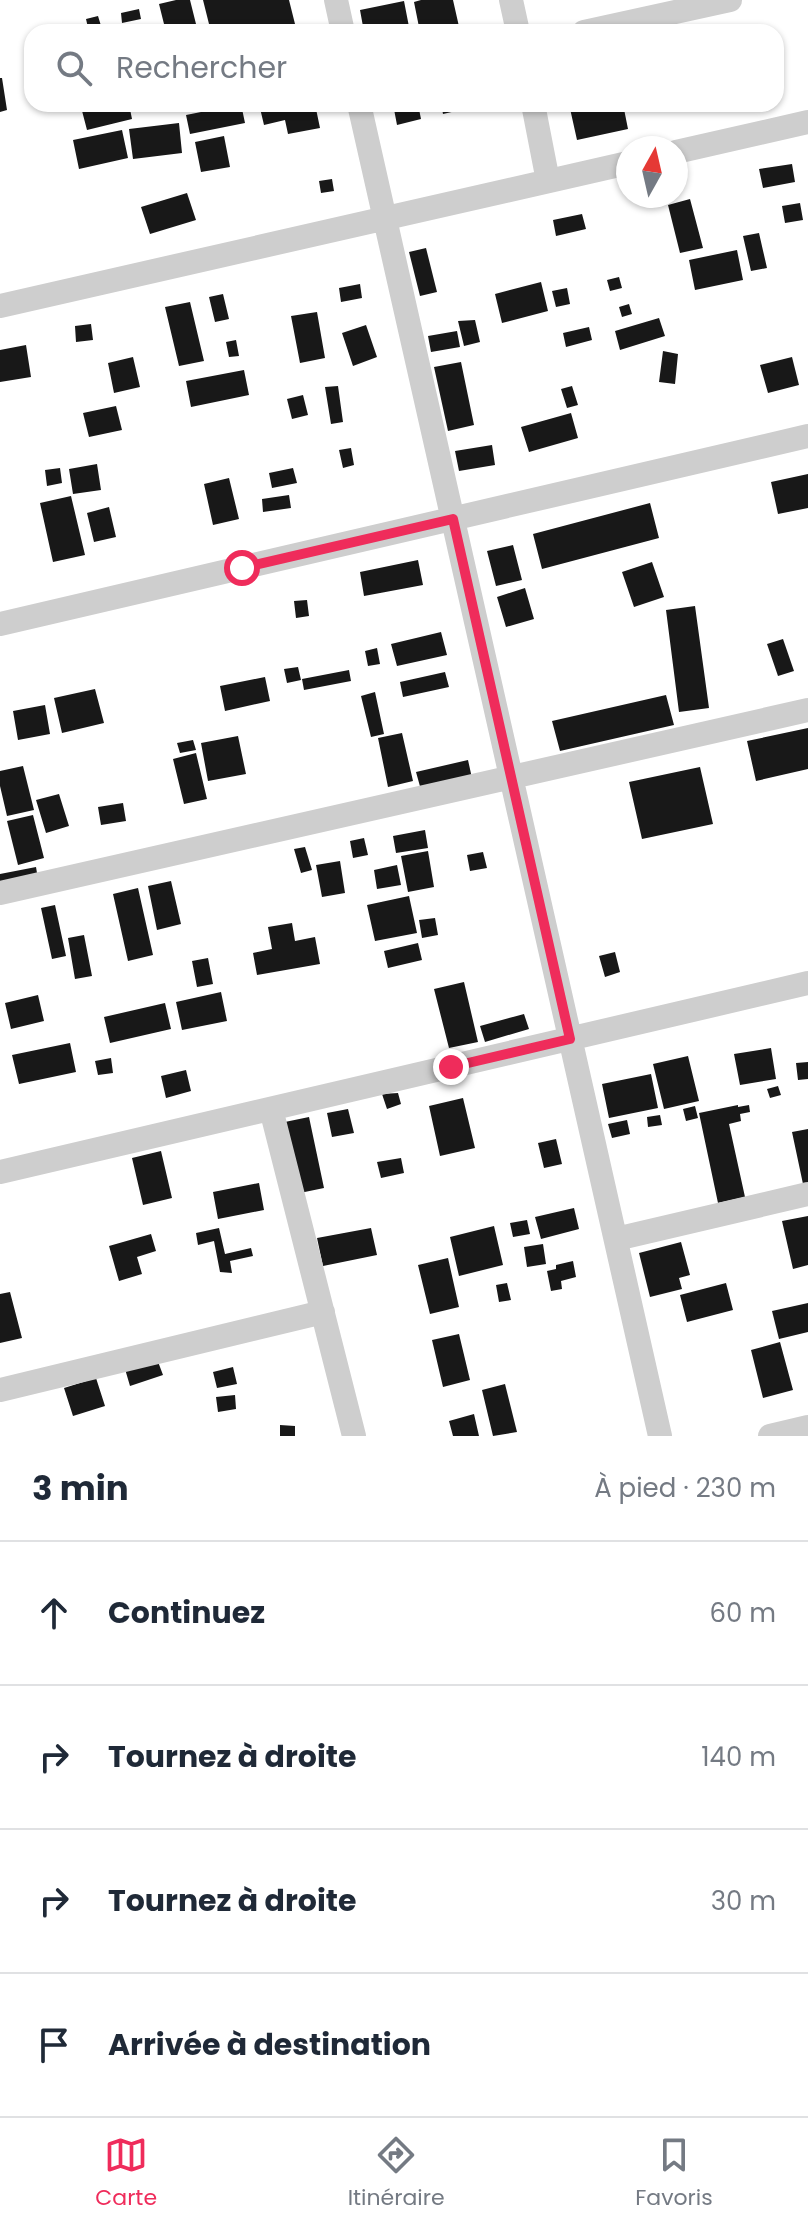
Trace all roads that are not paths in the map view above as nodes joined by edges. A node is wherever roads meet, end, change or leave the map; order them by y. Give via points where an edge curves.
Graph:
1 (336, 0) edge
2 (511, 0) edge
3 (730, 0) edge
4 (341, 24) edge
5 (516, 24) edge
6 (620, 24) edge
7 (361, 112) edge
8 (535, 112) edge
9 (808, 122) edge
10 (688, 149) edge
11 (616, 166) edge
12 (548, 181) junction
13 (385, 219) junction
14 (0, 306) edge
15 (808, 436) edge
16 (453, 519) junction
17 (0, 624) edge
18 (808, 710) edge
19 (511, 777) junction
20 (0, 893) edge
21 (808, 983) edge
22 (570, 1039) junction
23 (271, 1109) junction
24 (0, 1172) edge
25 (808, 1194) edge
26 (616, 1239) junction
27 (323, 1312) junction
28 (0, 1390) edge
29 (808, 1427) edge
30 (354, 1436) edge
31 (660, 1436) edge
32 (770, 1436) edge

1 - 4 street
2 - 5 street
3 - 6 street
7 - 13 street
8 - 12 street
9 - 10 street
11 - 12 street
12 - 13 street
13 - 14 street
13 - 16 street
15 - 16 street
16 - 17 street
16 - 19 street
18 - 19 street
19 - 20 street
19 - 22 street
21 - 22 street
22 - 23 street
22 - 26 street
23 - 24 street
23 - 27 street
25 - 26 street
26 - 31 street
27 - 28 street
27 - 30 street
29 - 32 street

